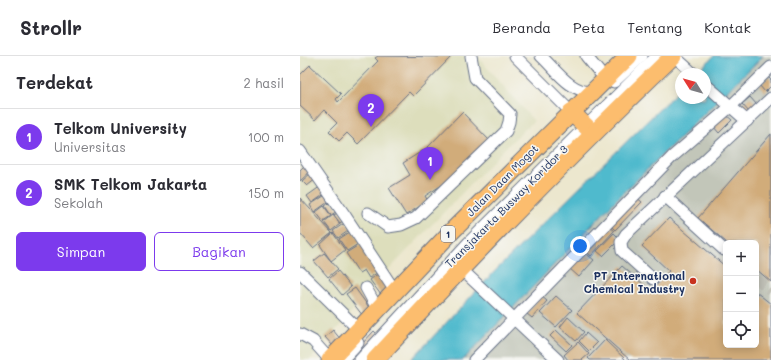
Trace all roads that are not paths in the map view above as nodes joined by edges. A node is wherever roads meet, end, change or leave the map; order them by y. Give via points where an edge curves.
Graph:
1 (471, 56) edge
2 (515, 56) edge
3 (541, 56) edge
4 (586, 56) edge
5 (629, 56) edge
6 (642, 56) edge
7 (657, 56) edge
8 (677, 59) edge
9 (771, 67) edge
10 (687, 68) edge
11 (605, 79) junction
12 (711, 89) edge
13 (592, 92) junction
14 (771, 98) edge
15 (727, 104) junction
16 (747, 121) junction
17 (581, 122) junction
18 (300, 151) edge
19 (665, 196) junction
20 (368, 213) dead end
21 (723, 249) edge
22 (460, 268) junction
23 (300, 272) edge
24 (653, 279) dead end
25 (366, 288) dead end
26 (395, 291) junction
27 (378, 310) junction
28 (513, 316) junction
29 (359, 330) junction
30 (300, 334) edge
31 (330, 360) edge
32 (342, 360) edge
33 (360, 360) edge
34 (375, 360) edge
35 (474, 360) edge
36 (558, 360) edge

1 - 20 street via 475,78 510,114 506,131 416,218 401,225 388,227
2 - 17 street
3 - 13 street via 574,88 582,92
4 - 11 street
5 - 11 highway, Jalan Daan Mogot / 1
6 - 17 street, Transjakarta Busway Koridor 3
7 - 17 street, Transjakarta Busway Koridor 3
8 - 10 street
8 - 17 highway, Jalan Daan Mogot / 1
9 - 15 street
11 - 13 highway, Jalan Daan Mogot / 1
12 - 15 street
13 - 17 highway, Jalan Daan Mogot / 1
14 - 16 street
15 - 16 street
15 - 28 street
16 - 19 street
17 - 22 highway, Jalan Daan Mogot / 1
17 - 26 highway, Jalan Daan Mogot / 1 via 452,230
17 - 32 street, Transjakarta Busway Koridor 3 via 460,235
17 - 33 street, Transjakarta Busway Koridor 3
18 - 26 street
19 - 21 street
19 - 24 street via 621,242 622,251
22 - 28 street
22 - 34 highway, Jalan Daan Mogot / 1
23 - 29 street
25 - 27 street
26 - 27 highway, Jalan Daan Mogot / 1
27 - 29 highway, Jalan Daan Mogot / 1
28 - 35 street
28 - 36 street
29 - 31 highway, Jalan Daan Mogot / 1
30 - 31 street via 313,341

